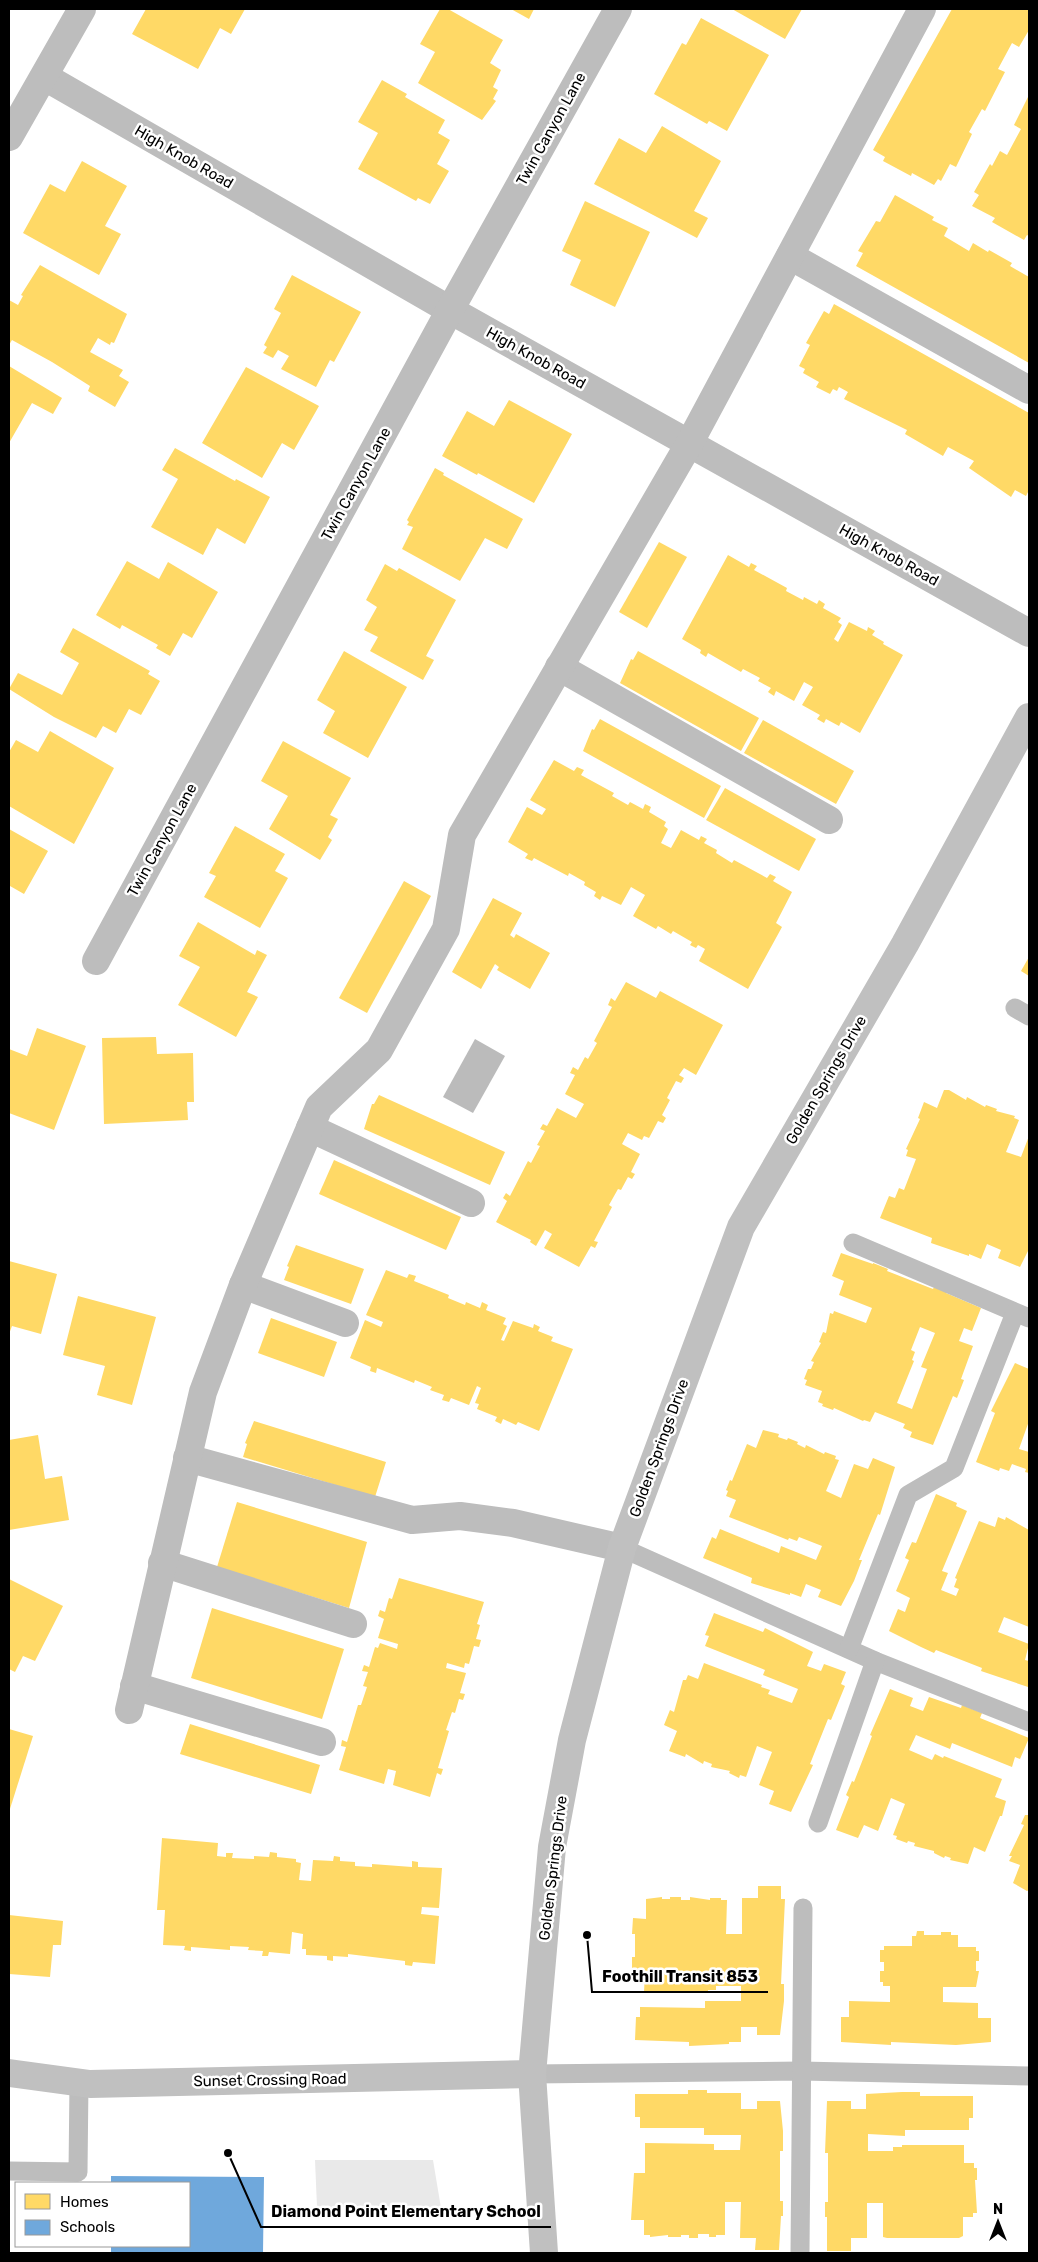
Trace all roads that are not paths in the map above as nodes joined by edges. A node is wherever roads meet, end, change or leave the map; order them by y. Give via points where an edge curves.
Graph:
1 (82, 9) edge
2 (618, 9) edge
3 (922, 9) edge
4 (45, 77) junction
5 (9, 137) edge
6 (790, 256) junction
7 (450, 310) junction
8 (1029, 390) edge
9 (689, 444) junction
10 (1029, 633) edge
11 (559, 667) junction
12 (1029, 717) edge
13 (829, 820) dead end
14 (96, 961) dead end
15 (310, 1128) junction
16 (471, 1203) dead end
17 (853, 1243) dead end
18 (243, 1285) junction
19 (1022, 1316) edge
20 (345, 1323) dead end
21 (187, 1458) junction
22 (622, 1548) junction
23 (162, 1562) junction
24 (353, 1624) dead end
25 (849, 1649) junction
26 (875, 1661) junction
27 (1029, 1722) edge
28 (322, 1742) dead end
29 (818, 1823) dead end
30 (803, 1908) dead end
31 (801, 2071) junction
32 (9, 2073) edge
33 (532, 2074) junction
34 (1029, 2076) edge
35 (79, 2082) junction
36 (9, 2171) edge
37 (544, 2253) edge
38 (800, 2253) edge

1 - 4 street
2 - 7 street, Twin Canyon Lane
3 - 6 street
4 - 5 street
4 - 7 street, High Knob Road
6 - 8 street
6 - 9 street
7 - 9 street, High Knob Road
7 - 14 street, Twin Canyon Lane
9 - 10 street, High Knob Road
9 - 11 street
11 - 13 street
11 - 15 street via 462,835 446,929 379,1050 319,1106
12 - 22 main road, Golden Springs Drive via 900,952 741,1227
15 - 16 street
15 - 18 street
17 - 19 lane
18 - 20 street
18 - 21 street via 203,1392
19 - 25 lane via 954,1468 908,1496
21 - 22 street via 412,1520 460,1516 504,1522
21 - 23 street
22 - 25 lane
22 - 33 main road, Golden Springs Drive via 572,1740 552,1848
23 - 24 street
23 - 28 street via 132,1698
25 - 26 lane
26 - 27 lane
26 - 29 lane
30 - 31 lane
31 - 33 lane
31 - 34 lane
31 - 38 lane
32 - 35 main road, Sunset Crossing Road
33 - 35 main road, Sunset Crossing Road
33 - 37 main road, Golden Springs Drive
35 - 36 lane via 78,2172

